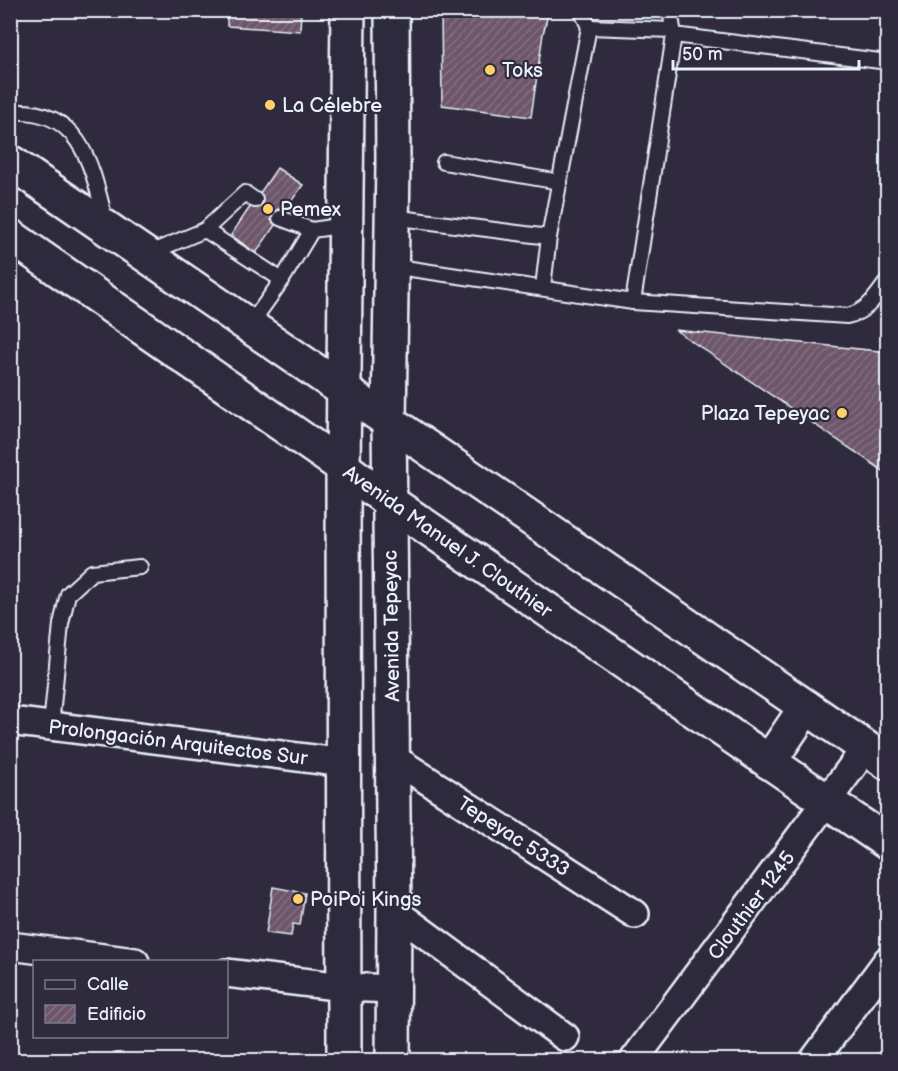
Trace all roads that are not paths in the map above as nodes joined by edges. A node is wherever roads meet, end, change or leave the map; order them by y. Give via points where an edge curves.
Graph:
1 (348, 10) edge
2 (392, 10) edge
3 (581, 10) edge
4 (669, 10) edge
5 (589, 27) junction
6 (673, 32) junction
7 (888, 62) edge
8 (10, 112) edge
9 (10, 162) edge
10 (444, 162) dead end
11 (560, 182) junction
12 (255, 200) dead end
13 (392, 217) junction
14 (280, 218) dead end
15 (345, 225) junction
16 (107, 228) junction
17 (205, 230) junction
18 (312, 230) junction
19 (10, 236) edge
20 (549, 237) junction
21 (146, 255) junction
22 (391, 266) junction
23 (282, 280) junction
24 (888, 280) edge
25 (543, 287) junction
26 (633, 302) junction
27 (250, 325) junction
28 (344, 389) junction
29 (389, 421) junction
30 (343, 467) junction
31 (390, 502) junction
32 (140, 567) dead end
33 (806, 707) junction
34 (10, 721) edge
35 (51, 726) junction
36 (877, 755) edge
37 (393, 758) junction
38 (769, 762) junction
39 (345, 763) junction
40 (827, 802) junction
41 (888, 843) edge
42 (394, 911) junction
43 (635, 914) dead end
44 (10, 946) edge
45 (119, 960) edge
46 (888, 960) edge
47 (228, 973) edge
48 (344, 987) junction
49 (393, 989) junction
50 (565, 1036) dead end
51 (344, 1060) edge
52 (393, 1060) edge
53 (634, 1060) edge
54 (814, 1060) edge

1 - 15 main road
2 - 13 main road, Avenida Tepeyac
3 - 5 lane
4 - 6 lane
5 - 6 lane
5 - 11 lane
6 - 7 lane
6 - 26 lane
8 - 16 lane via 28,111 57,120 76,136 93,169
9 - 16 main road
10 - 11 lane
11 - 20 lane
12 - 17 lane via 245,193
13 - 20 lane
13 - 22 main road, Avenida Tepeyac
14 - 18 lane
15 - 18 lane
15 - 28 main road
16 - 21 main road
17 - 21 lane
17 - 23 lane
18 - 23 lane
19 - 30 main road, Avenida Manuel J. Clouthier
20 - 25 lane
21 - 27 main road
22 - 25 lane
22 - 29 main road, Avenida Tepeyac
23 - 27 lane
24 - 26 lane via 867,307 847,316
25 - 26 lane
27 - 28 main road
28 - 29 main road
28 - 30 main road
29 - 31 main road, Avenida Tepeyac
29 - 33 main road
30 - 31 main road, Avenida Manuel J. Clouthier
30 - 39 main road
31 - 37 main road, Avenida Tepeyac
31 - 38 main road, Avenida Manuel J. Clouthier
32 - 35 lane via 92,572 68,594 61,624
33 - 36 main road
33 - 38 main road
34 - 35 street, Prolongación Arquitectos Sur
35 - 39 street, Prolongación Arquitectos Sur
36 - 40 street, Clouthier 1245
37 - 42 main road, Avenida Tepeyac
37 - 43 street, Tepeyac 5333
38 - 40 main road, Avenida Manuel J. Clouthier
39 - 48 main road
40 - 41 main road, Avenida Manuel J. Clouthier
40 - 53 street, Clouthier 1245
42 - 49 main road, Avenida Tepeyac
42 - 50 street
44 - 45 street
46 - 54 street
47 - 48 street
48 - 49 street
48 - 51 main road
49 - 52 main road, Avenida Tepeyac

